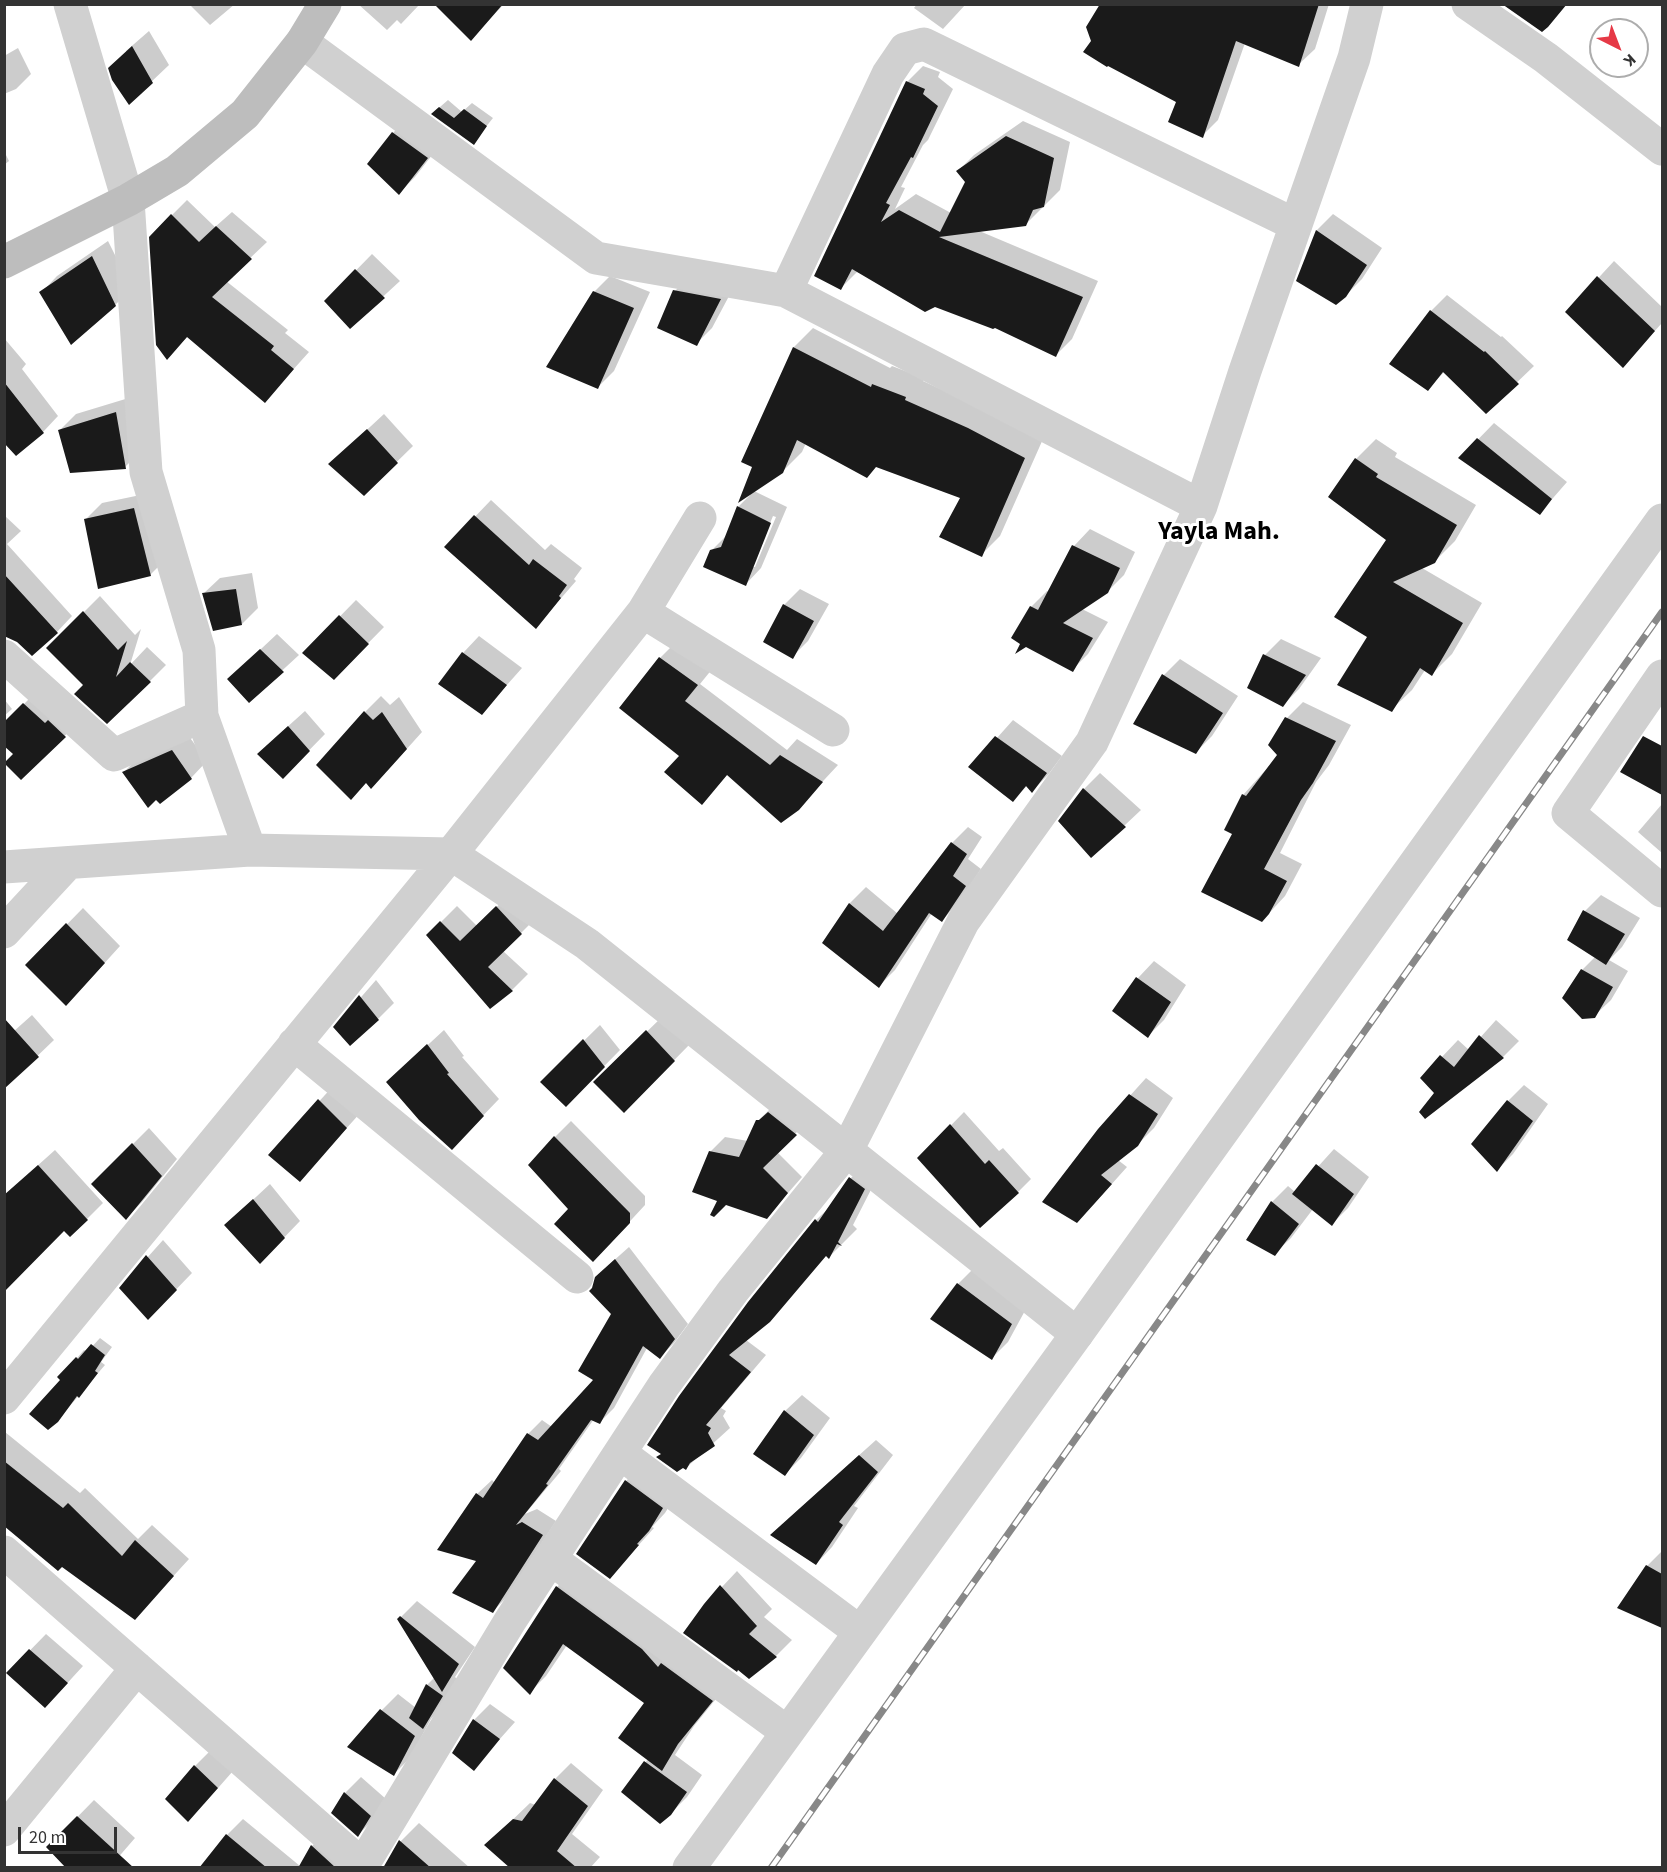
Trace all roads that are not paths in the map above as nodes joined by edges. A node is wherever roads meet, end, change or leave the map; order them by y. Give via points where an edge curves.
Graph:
1 (70, 4) edge
2 (325, 4) edge
3 (1367, 4) edge
4 (1468, 4) edge
5 (302, 42) junction
6 (1662, 149) edge
7 (128, 200) junction
8 (1296, 225) junction
9 (4, 262) edge
10 (786, 291) junction
11 (1201, 506) junction
12 (700, 518) dead end
13 (1662, 520) edge
14 (644, 612) junction
15 (4, 656) edge
16 (1662, 676) edge
17 (202, 716) junction
18 (833, 730) dead end
19 (250, 850) junction
20 (451, 854) junction
21 (68, 863) junction
22 (4, 867) edge
23 (1662, 891) edge
24 (4, 932) edge
25 (294, 1044) junction
26 (847, 1150) junction
27 (577, 1277) dead end
28 (1077, 1334) junction
29 (4, 1398) edge
30 (620, 1453) junction
31 (4, 1552) edge
32 (551, 1558) junction
33 (860, 1632) junction
34 (137, 1668) junction
35 (787, 1732) junction
36 (4, 1830) edge
37 (362, 1866) edge
38 (689, 1868) edge

1 - 7 street
2 - 5 main road
3 - 8 street via 1354,58
4 - 6 street via 1546,58
5 - 7 main road via 245,114 177,171
5 - 10 street via 596,258
7 - 9 main road
7 - 17 street via 146,472 200,650
8 - 10 street via 924,44 905,49 888,74
8 - 11 street
10 - 11 street
11 - 26 street via 1092,742 963,922
12 - 14 street
13 - 28 street
14 - 18 street
14 - 20 street
15 - 17 street via 114,755
16 - 23 street via 1569,813
17 - 19 street
19 - 20 street
19 - 21 street
20 - 25 street
20 - 26 street via 587,944
21 - 22 street
21 - 24 street
25 - 27 street
25 - 29 street
26 - 28 street
26 - 30 street via 733,1291
28 - 33 street
30 - 32 street
30 - 33 street
31 - 34 street
32 - 35 street
32 - 37 street
33 - 35 street
34 - 36 street
34 - 37 street
35 - 38 street

